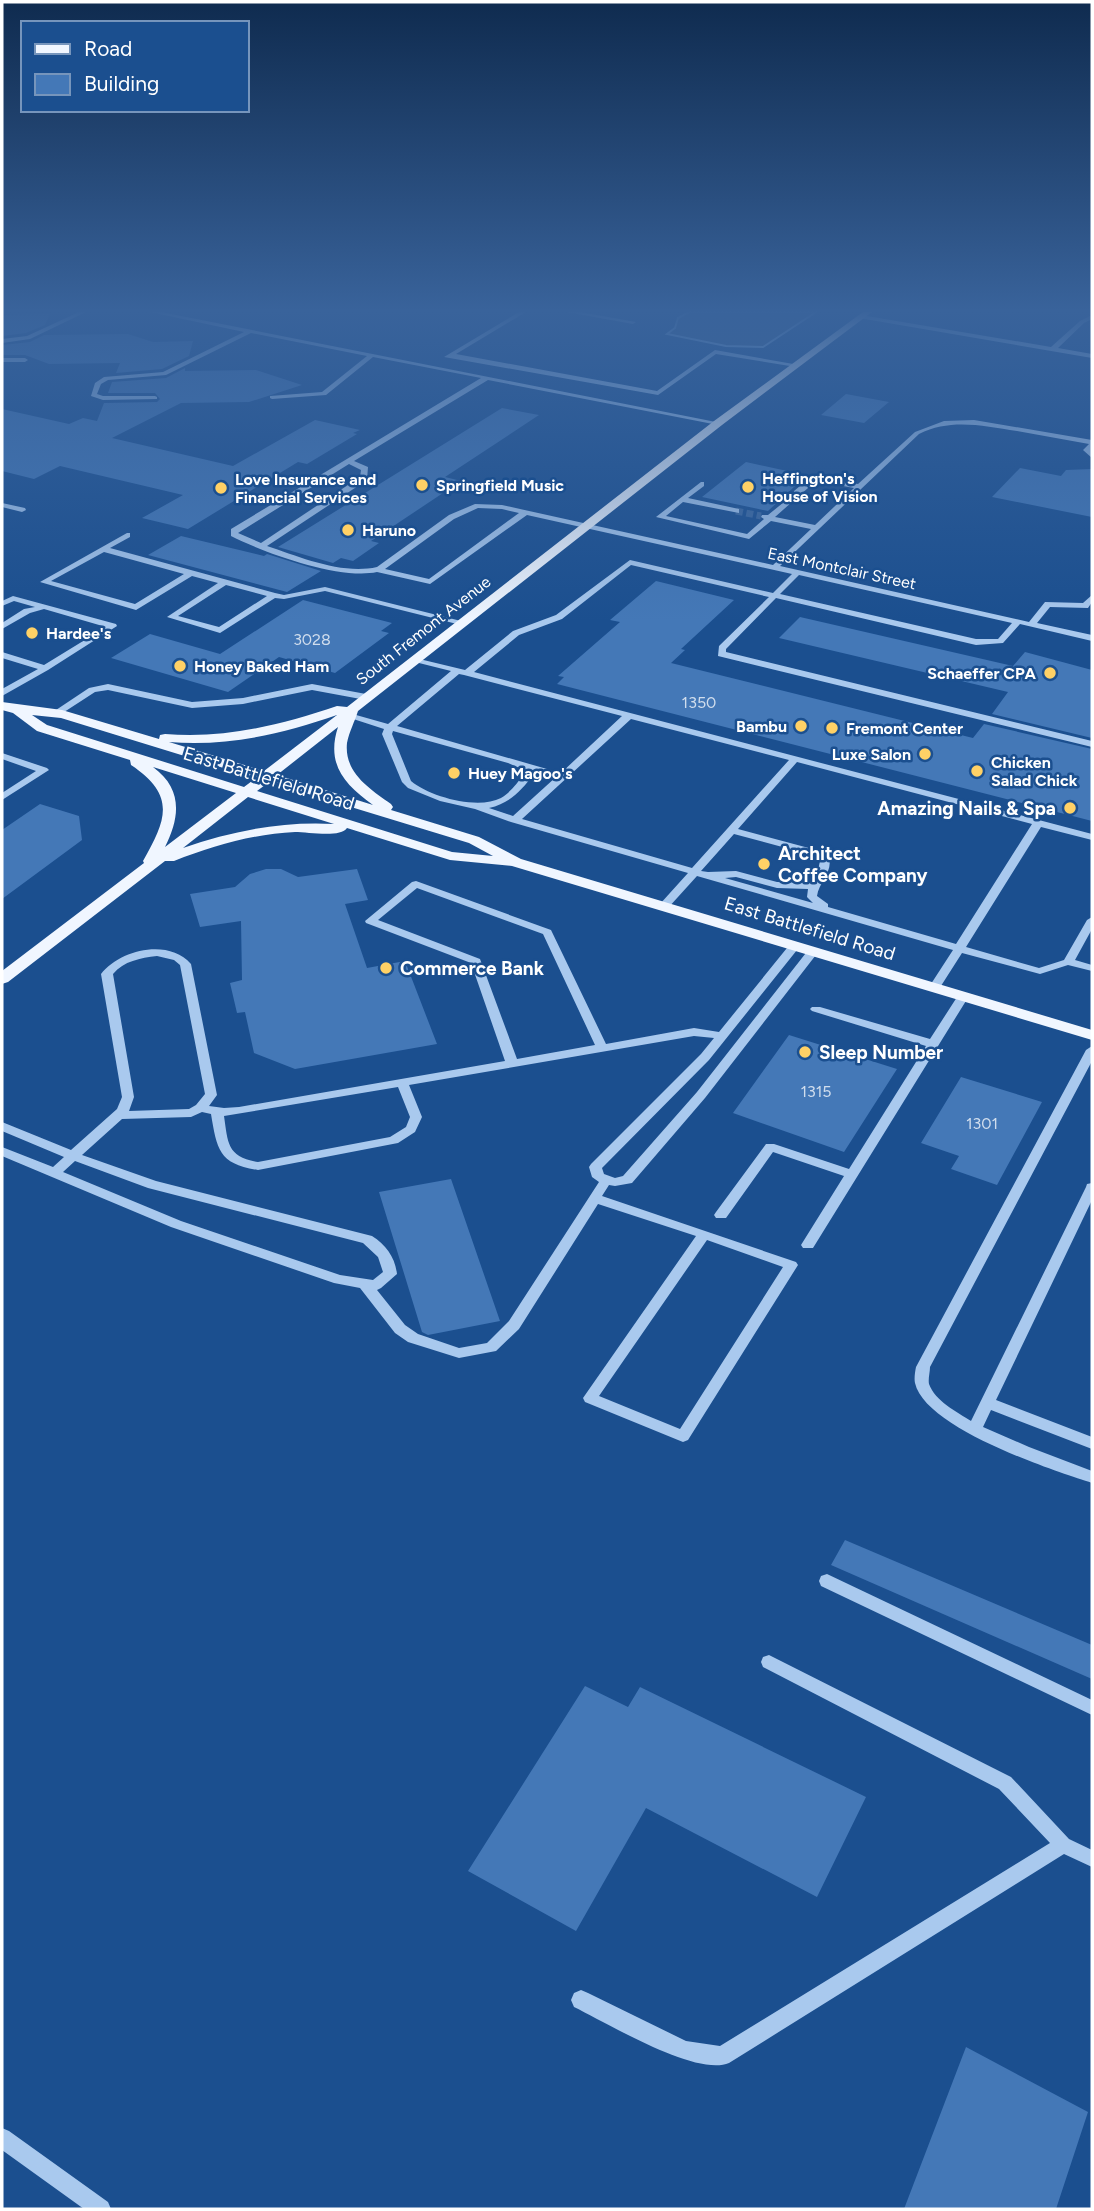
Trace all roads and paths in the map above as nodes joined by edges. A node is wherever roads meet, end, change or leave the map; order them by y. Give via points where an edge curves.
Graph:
1 (423, 415) edge
2 (683, 415) edge
3 (727, 415) edge
4 (718, 422) junction
5 (1092, 443) edge
6 (1092, 456) edge
7 (347, 461) junction
8 (701, 484) dead end
9 (860, 487) junction
10 (797, 493) dead end
11 (682, 499) junction
12 (789, 500) dead end
13 (2, 505) edge
14 (23, 510) dead end
15 (736, 511) tunnel mouth
16 (526, 512) junction
17 (766, 517) junction
18 (586, 524) junction
19 (816, 528) junction
20 (127, 535) dead end
21 (260, 547) junction
22 (103, 549) junction
23 (775, 567) junction
24 (379, 570) junction
25 (798, 572) junction
26 (191, 573) junction
27 (225, 582) junction
28 (274, 595) junction
29 (774, 595) junction
30 (1092, 597) edge
31 (2, 604) edge
32 (45, 607) junction
33 (1018, 621) junction
34 (461, 622) junction
35 (1032, 624) junction
36 (2, 626) edge
37 (1092, 638) edge
38 (2, 656) edge
39 (414, 659) junction
40 (45, 668) junction
41 (462, 672) junction
42 (2, 693) edge
43 (2, 706) edge
44 (357, 706) junction
45 (17, 710) junction
46 (55, 714) junction
47 (628, 716) junction
48 (389, 728) junction
49 (123, 733) junction
50 (1092, 744) edge
51 (119, 753) junction
52 (2, 756) edge
53 (795, 759) junction
54 (526, 767) junction
55 (562, 776) junction
56 (266, 777) junction
57 (244, 793) junction
58 (2, 797) edge
59 (478, 808) junction
60 (407, 820) junction
61 (515, 820) junction
62 (1038, 823) junction
63 (731, 830) junction
64 (373, 832) junction
65 (1092, 837) edge
66 (516, 862) junction
67 (146, 867) junction
68 (694, 872) junction
69 (706, 876) junction
70 (814, 886) junction
71 (664, 906) junction
72 (824, 906) dead end
73 (1092, 920) edge
74 (794, 945) junction
75 (958, 949) junction
76 (813, 951) junction
77 (1068, 962) junction
78 (1092, 968) edge
79 (2, 979) edge
80 (935, 987) junction
81 (963, 996) junction
82 (816, 1009) dead end
83 (1092, 1035) edge
84 (722, 1036) junction
85 (933, 1044) junction
86 (602, 1047) junction
87 (1092, 1050) edge
88 (512, 1063) junction
89 (402, 1082) junction
90 (200, 1108) junction
91 (217, 1111) junction
92 (118, 1115) junction
93 (2, 1126) edge
94 (2, 1151) edge
95 (73, 1156) junction
96 (54, 1173) junction
97 (852, 1174) junction
98 (607, 1180) junction
99 (1092, 1187) edge
100 (595, 1198) junction
101 (721, 1215) dead end
102 (704, 1234) junction
103 (808, 1245) dead end
104 (366, 1286) junction
105 (988, 1403) junction
106 (974, 1430) junction
107 (1092, 1443) edge
108 (1092, 1477) edge
109 (827, 1581) dead end
110 (769, 1662) dead end
111 (1092, 1707) edge
112 (1063, 1845) junction
113 (1092, 1859) edge
114 (581, 2000) dead end
115 (2, 2138) edge
116 (101, 2209) edge

1 - 7 street
2 - 4 street
3 - 4 main road, South Fremont Avenue
4 - 18 main road, South Fremont Avenue
5 - 6 street via 1087,450
5 - 9 street via 995,424 940,422 917,433
7 - 21 street via 366,469 364,478
7 - 21 street via 234,531
8 - 11 street
9 - 10 street via 814,478
9 - 19 street
11 - 15 street
11 - 17 street via 660,517 749,537
12 - 17 street
13 - 14 street
16 - 18 street, East Montclair Street
16 - 24 street, East Montclair Street via 472,507
16 - 24 street via 430,582
17 - 19 street
18 - 23 street, East Montclair Street
18 - 34 main road, South Fremont Avenue
19 - 23 street
20 - 22 street
21 - 24 street via 345,569
22 - 26 street
22 - 26 street via 44,582 136,607
23 - 25 street, East Montclair Street
25 - 29 street
25 - 33 street, East Montclair Street
26 - 27 street
27 - 28 street
27 - 28 street via 171,617 220,630
28 - 34 street via 325,589
29 - 33 street via 984,643 1000,642
29 - 41 street via 630,562 559,617 516,633
29 - 50 street via 722,648 722,654
30 - 35 street via 1084,606 1048,604
31 - 32 street via 13,598
32 - 36 street via 27,611
32 - 40 street via 113,626
33 - 35 street, East Montclair Street
34 - 39 main road, South Fremont Avenue
35 - 37 street, East Montclair Street
38 - 40 street
39 - 41 street
39 - 44 main road, South Fremont Avenue
40 - 42 street
41 - 47 street
41 - 48 street
43 - 45 main road, East Battlefield Road
44 - 46 street via 312,687 192,705 108,687 92,690
44 - 48 street
44 - 49 main road via 237,739 182,740
44 - 56 main road, South Fremont Avenue
44 - 60 main road via 339,740 339,758 361,791
45 - 46 main road, East Battlefield Road
45 - 51 main road, East Battlefield Road via 42,728
46 - 49 main road, East Battlefield Road
47 - 53 street
47 - 55 street
48 - 54 street
48 - 59 street via 387,734 407,782
49 - 56 main road, East Battlefield Road
51 - 57 main road, East Battlefield Road
51 - 67 main road via 148,769 172,803 166,833
52 - 58 street via 44,770
53 - 62 street
53 - 63 street
54 - 55 street
54 - 59 street via 529,774 524,784 502,800
55 - 61 street
56 - 57 main road, South Fremont Avenue
56 - 60 main road, East Battlefield Road
57 - 64 main road, East Battlefield Road
57 - 67 main road, South Fremont Avenue
59 - 61 street
60 - 66 main road, East Battlefield Road via 474,840
61 - 68 street
62 - 65 street
62 - 75 street
63 - 68 street
63 - 70 street via 816,853 826,866
64 - 66 main road, East Battlefield Road via 450,856
64 - 67 main road via 330,828 263,831 222,839
66 - 71 main road, East Battlefield Road
67 - 79 main road, South Fremont Avenue
68 - 69 street
68 - 71 street
69 - 70 street via 722,873 777,885
69 - 75 street
70 - 72 street via 812,897
71 - 74 main road, East Battlefield Road
73 - 77 street
74 - 76 main road, East Battlefield Road
74 - 84 street
75 - 77 street via 1040,971
75 - 80 street
76 - 80 main road, East Battlefield Road
76 - 98 street via 701,1095 635,1171 622,1182
77 - 78 street
80 - 81 main road, East Battlefield Road
81 - 83 main road, East Battlefield Road
81 - 85 street
82 - 85 street
84 - 86 street via 694,1032
84 - 98 street via 595,1167 598,1177
85 - 97 street
86 - 88 street
86 - 88 street via 547,932 416,884 370,921 476,961
87 - 106 street via 923,1367 922,1383 931,1398
88 - 89 street
89 - 91 street
89 - 91 street via 416,1118 411,1129 394,1140 258,1166 238,1164 225,1152
90 - 91 street
90 - 92 street via 182,1114
90 - 92 street via 211,1095 185,964 175,954 166,953 122,959 107,974 128,1097
92 - 95 street
93 - 95 street
94 - 96 street
95 - 96 street
95 - 104 street via 153,1185 367,1240 388,1258 390,1274 381,1283
96 - 104 street via 176,1224
97 - 101 street via 770,1147
97 - 103 street
98 - 100 street
99 - 105 street
100 - 102 street
100 - 104 street via 514,1325 500,1342 481,1351 459,1353 413,1338 400,1329
102 - 102 street via 590,1398 683,1436 791,1265
105 - 106 street
105 - 107 street
106 - 108 street
109 - 111 street
110 - 112 street via 1005,1783
112 - 113 street
112 - 114 street via 722,2056 685,2051
115 - 116 street

